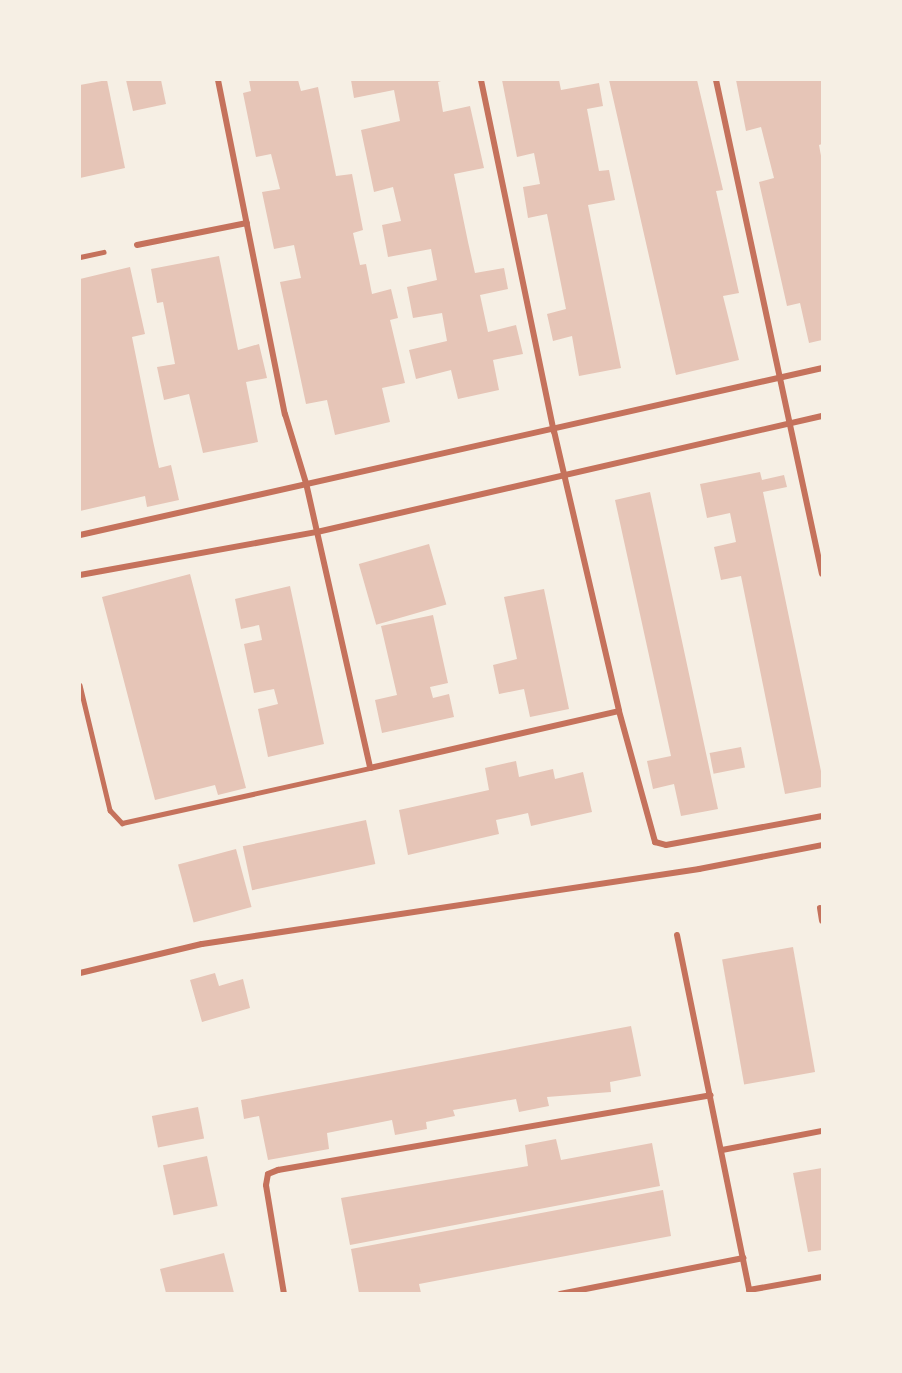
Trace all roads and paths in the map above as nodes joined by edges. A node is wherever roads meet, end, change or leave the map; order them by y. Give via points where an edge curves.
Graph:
1 (218, 80) edge
2 (482, 80) edge
3 (716, 80) edge
4 (247, 223) junction
5 (137, 245) dead end
6 (103, 252) dead end
7 (80, 257) edge
8 (822, 368) edge
9 (778, 379) junction
10 (822, 416) edge
11 (792, 424) junction
12 (554, 431) junction
13 (565, 475) junction
14 (306, 483) junction
15 (317, 532) junction
16 (80, 535) edge
17 (80, 574) edge
18 (822, 574) edge
19 (80, 685) edge
20 (619, 711) junction
21 (370, 768) junction
22 (822, 816) edge
23 (822, 845) edge
24 (820, 908) dead end
25 (822, 921) edge
26 (677, 935) dead end
27 (80, 973) edge
28 (711, 1095) junction
29 (822, 1131) edge
30 (722, 1150) junction
31 (743, 1258) junction
32 (822, 1277) edge
33 (749, 1292) edge
34 (284, 1293) edge
35 (560, 1293) edge

1 - 4 street
2 - 12 street
3 - 9 street
4 - 5 street
4 - 14 street via 285,414
6 - 7 lane
8 - 9 street
9 - 11 street
9 - 12 street
10 - 11 street
11 - 13 street
11 - 18 street
12 - 13 street
12 - 14 street
13 - 15 street
13 - 20 street
14 - 15 street
14 - 16 street
15 - 17 street
15 - 21 street
19 - 21 lane via 110,810 122,823
20 - 21 street
20 - 22 street via 655,842 666,845
23 - 27 street via 699,869 202,945
24 - 25 street
26 - 28 street
28 - 30 street
28 - 34 street via 268,1174 266,1185
29 - 30 street
30 - 31 street
31 - 33 street
31 - 35 street
32 - 33 street

